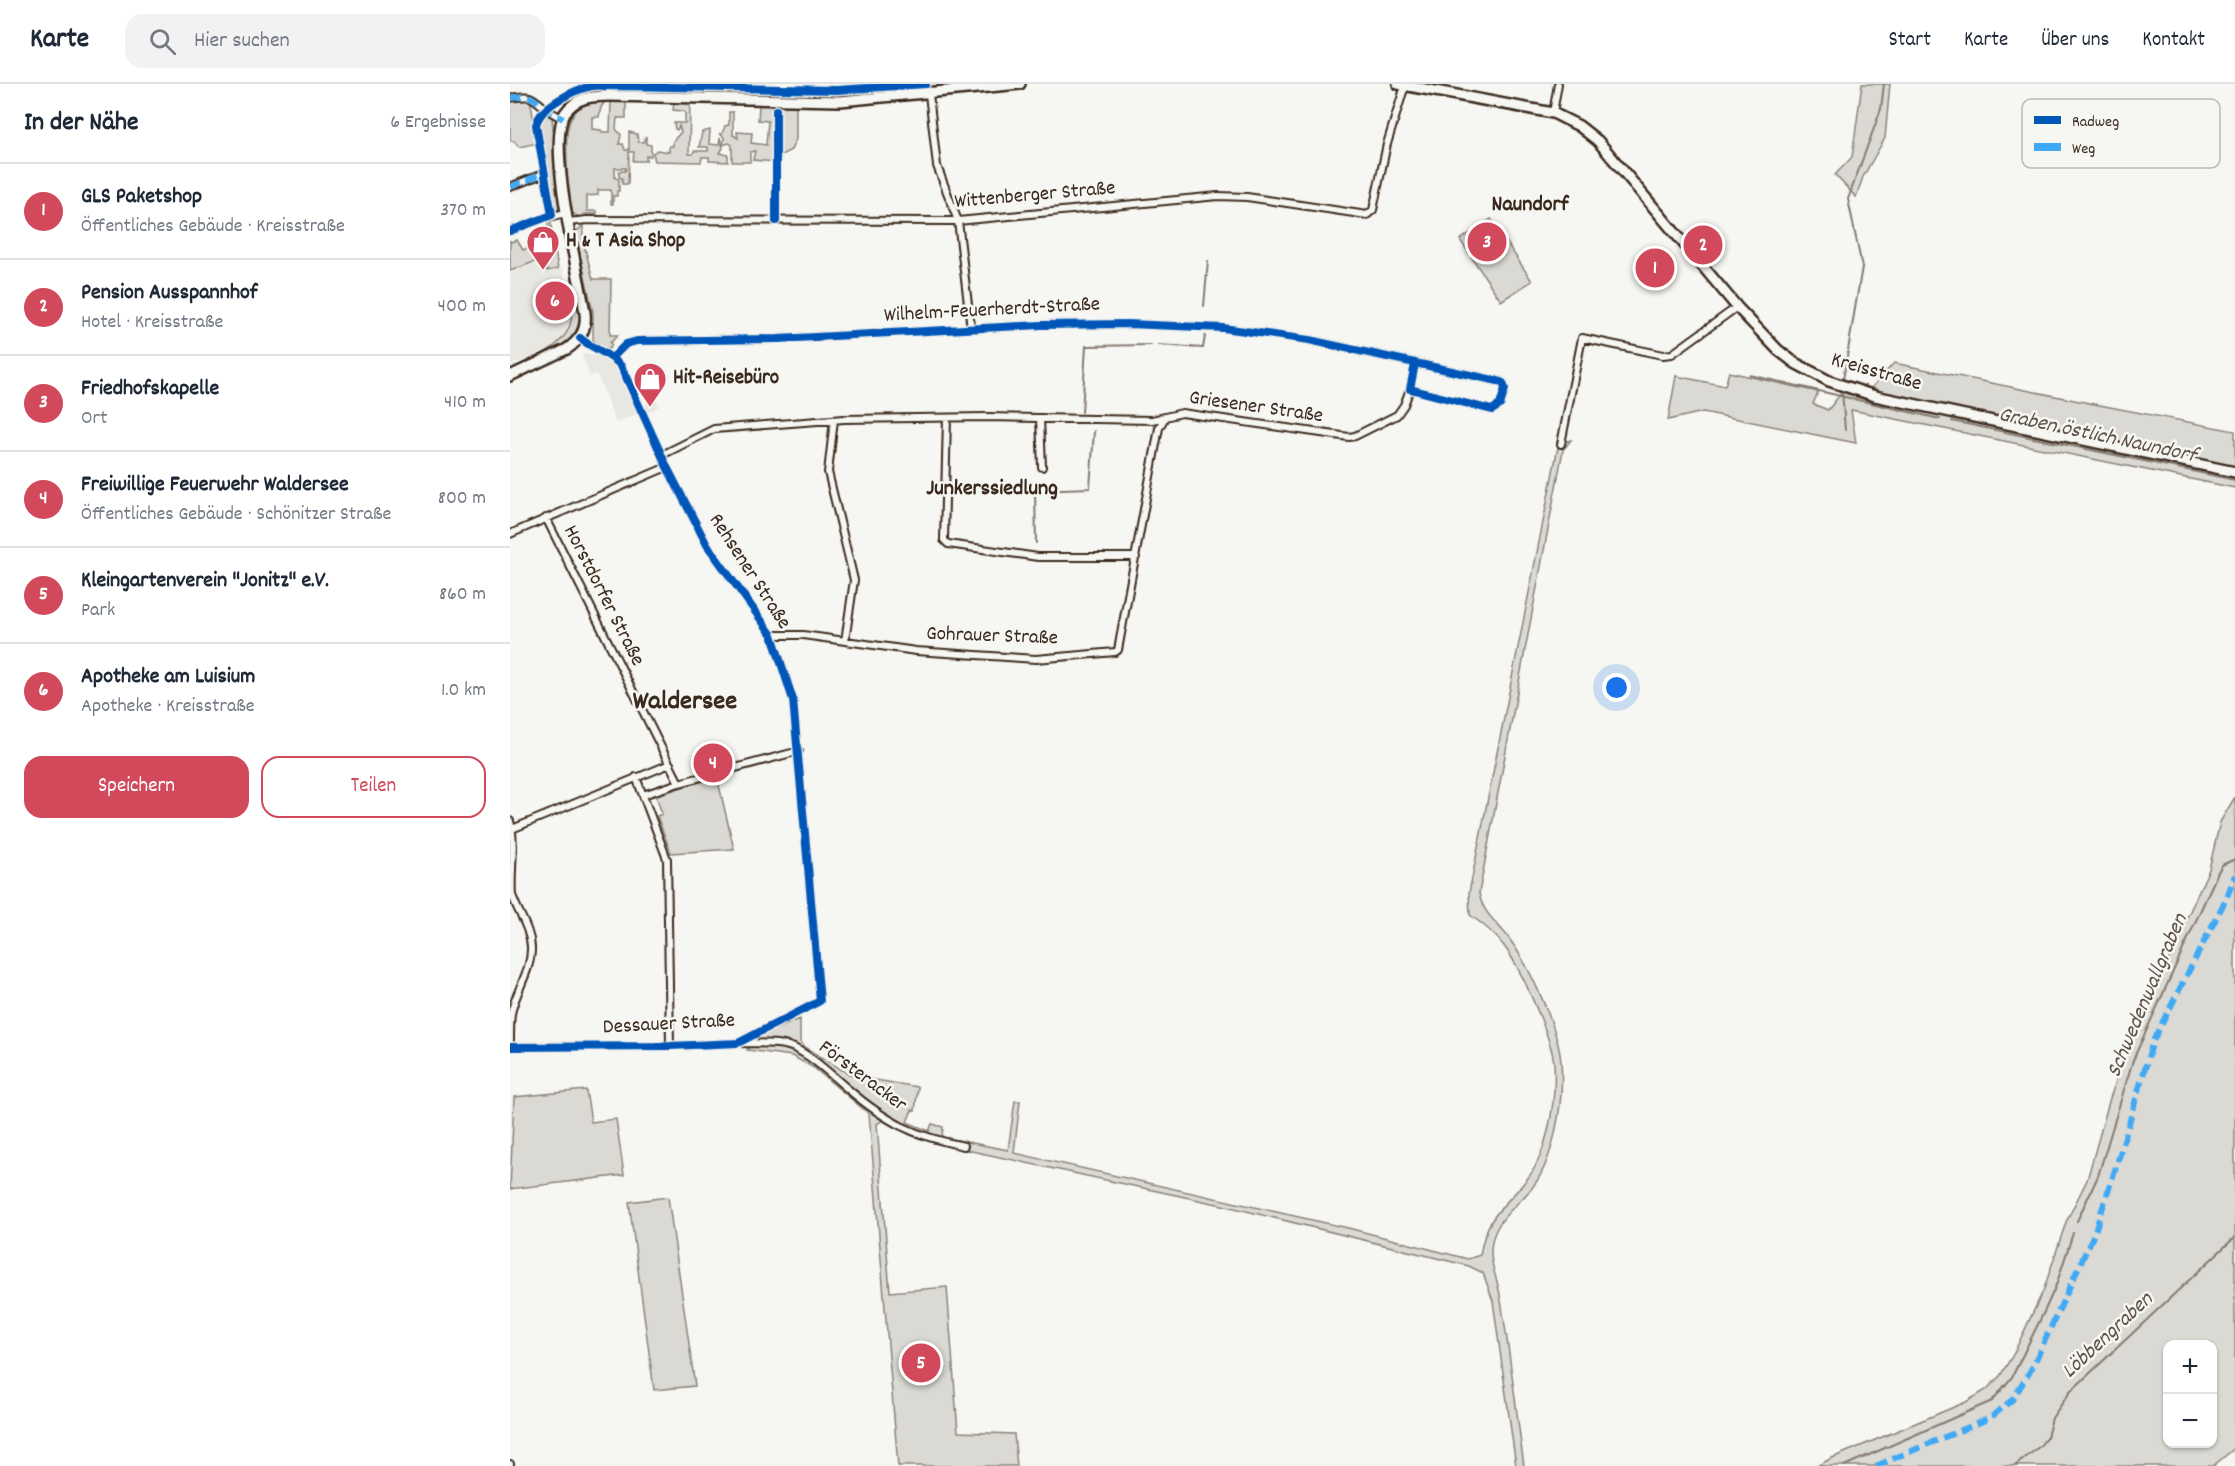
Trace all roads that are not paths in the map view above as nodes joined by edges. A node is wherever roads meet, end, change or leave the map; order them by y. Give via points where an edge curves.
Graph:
1 (610, 84) edge
2 (1020, 84) edge
3 (1558, 84) edge
4 (1405, 85) edge
5 (929, 94) junction
6 (610, 96) junction
7 (510, 98) edge
8 (1554, 113) junction
9 (562, 118) junction
10 (536, 125) dead end
11 (545, 173) junction
12 (510, 187) edge
13 (552, 215) junction
14 (567, 217) junction
15 (958, 221) junction
16 (510, 231) edge
17 (1737, 307) junction
18 (971, 329) junction
19 (580, 338) junction
20 (612, 358) junction
21 (1415, 364) junction
22 (510, 376) edge
23 (1410, 389) junction
24 (947, 417) junction
25 (1040, 417) junction
26 (1164, 419) junction
27 (834, 420) junction
28 (1561, 444) dead end
29 (662, 455) junction
30 (1042, 466) dead end
31 (667, 467) junction
32 (2235, 472) edge
33 (546, 518) junction
34 (510, 534) edge
35 (1136, 557) junction
36 (772, 635) junction
37 (845, 641) junction
38 (799, 751) junction
39 (670, 764) junction
40 (636, 777) junction
41 (679, 783) junction
42 (643, 795) junction
43 (510, 821) edge
44 (512, 829) junction
45 (511, 894) edge
46 (820, 1001) joint
47 (510, 1042) edge
48 (738, 1043) junction
49 (670, 1046) junction
50 (510, 1047) edge
51 (964, 1146) dead end

1 - 6 street
2 - 5 main road
3 - 8 street
4 - 8 main road, Kreisstraße
4 - 15 street, Wittenberger Straße via 1372,210 1367,215 1218,196
5 - 6 main road via 840,101
5 - 15 street via 938,170
6 - 9 main road via 580,99
7 - 9 street via 536,98
8 - 17 main road, Kreisstraße via 1598,141
9 - 14 main road via 559,134
10 - 11 street
11 - 12 street
11 - 13 street
13 - 14 street, Wittenberger Straße
13 - 16 street, Wittenberger Straße
14 - 15 street, Wittenberger Straße
14 - 19 main road via 585,313
15 - 18 street
17 - 28 street via 1672,354 1582,338
17 - 32 main road, Kreisstraße via 1795,363 1844,387
18 - 20 street, Wilhelm-Feuerherdt-Straße via 637,341 626,344
18 - 21 street, Wilhelm-Feuerherdt-Straße via 1095,324 1198,326 1285,336
19 - 20 street
19 - 22 main road via 562,352
20 - 29 street, Rehsener Straße via 621,366
21 - 23 street
21 - 23 street, Wilhelm-Feuerherdt-Straße via 1498,381 1504,389 1500,405 1492,410
23 - 26 street, Griesener Straße via 1397,415 1349,437 1182,413
24 - 25 street, Griesener Straße
24 - 27 street, Griesener Straße
24 - 35 street via 944,540 948,544 1038,557
25 - 26 street, Griesener Straße
25 - 30 street
26 - 35 street, Gohrauer Straße via 1159,428
27 - 29 street, Griesener Straße via 714,429
27 - 37 street via 828,472 854,580
29 - 31 street, Rehsener Straße
31 - 33 street
31 - 36 street, Rehsener Straße via 706,545
33 - 34 street
33 - 39 street, Horstdorfer Straße
35 - 37 street, Gohrauer Straße via 1115,652 1036,659 916,651
36 - 37 street, Gohrauer Straße
36 - 38 street, Rehsener Straße via 793,700
38 - 41 street
38 - 46 street, Rehsener Straße
39 - 40 street
39 - 41 street, Horstdorfer Straße
40 - 42 street
40 - 44 street
41 - 42 street
42 - 49 street via 667,859
43 - 44 street
44 - 45 street
45 - 47 street via 528,931 531,948 510,1015
46 - 48 street, Dessauer Straße
48 - 49 street, Dessauer Straße
48 - 51 street, Försteracker via 798,1049 895,1124 934,1140
49 - 50 street, Dessauer Straße

